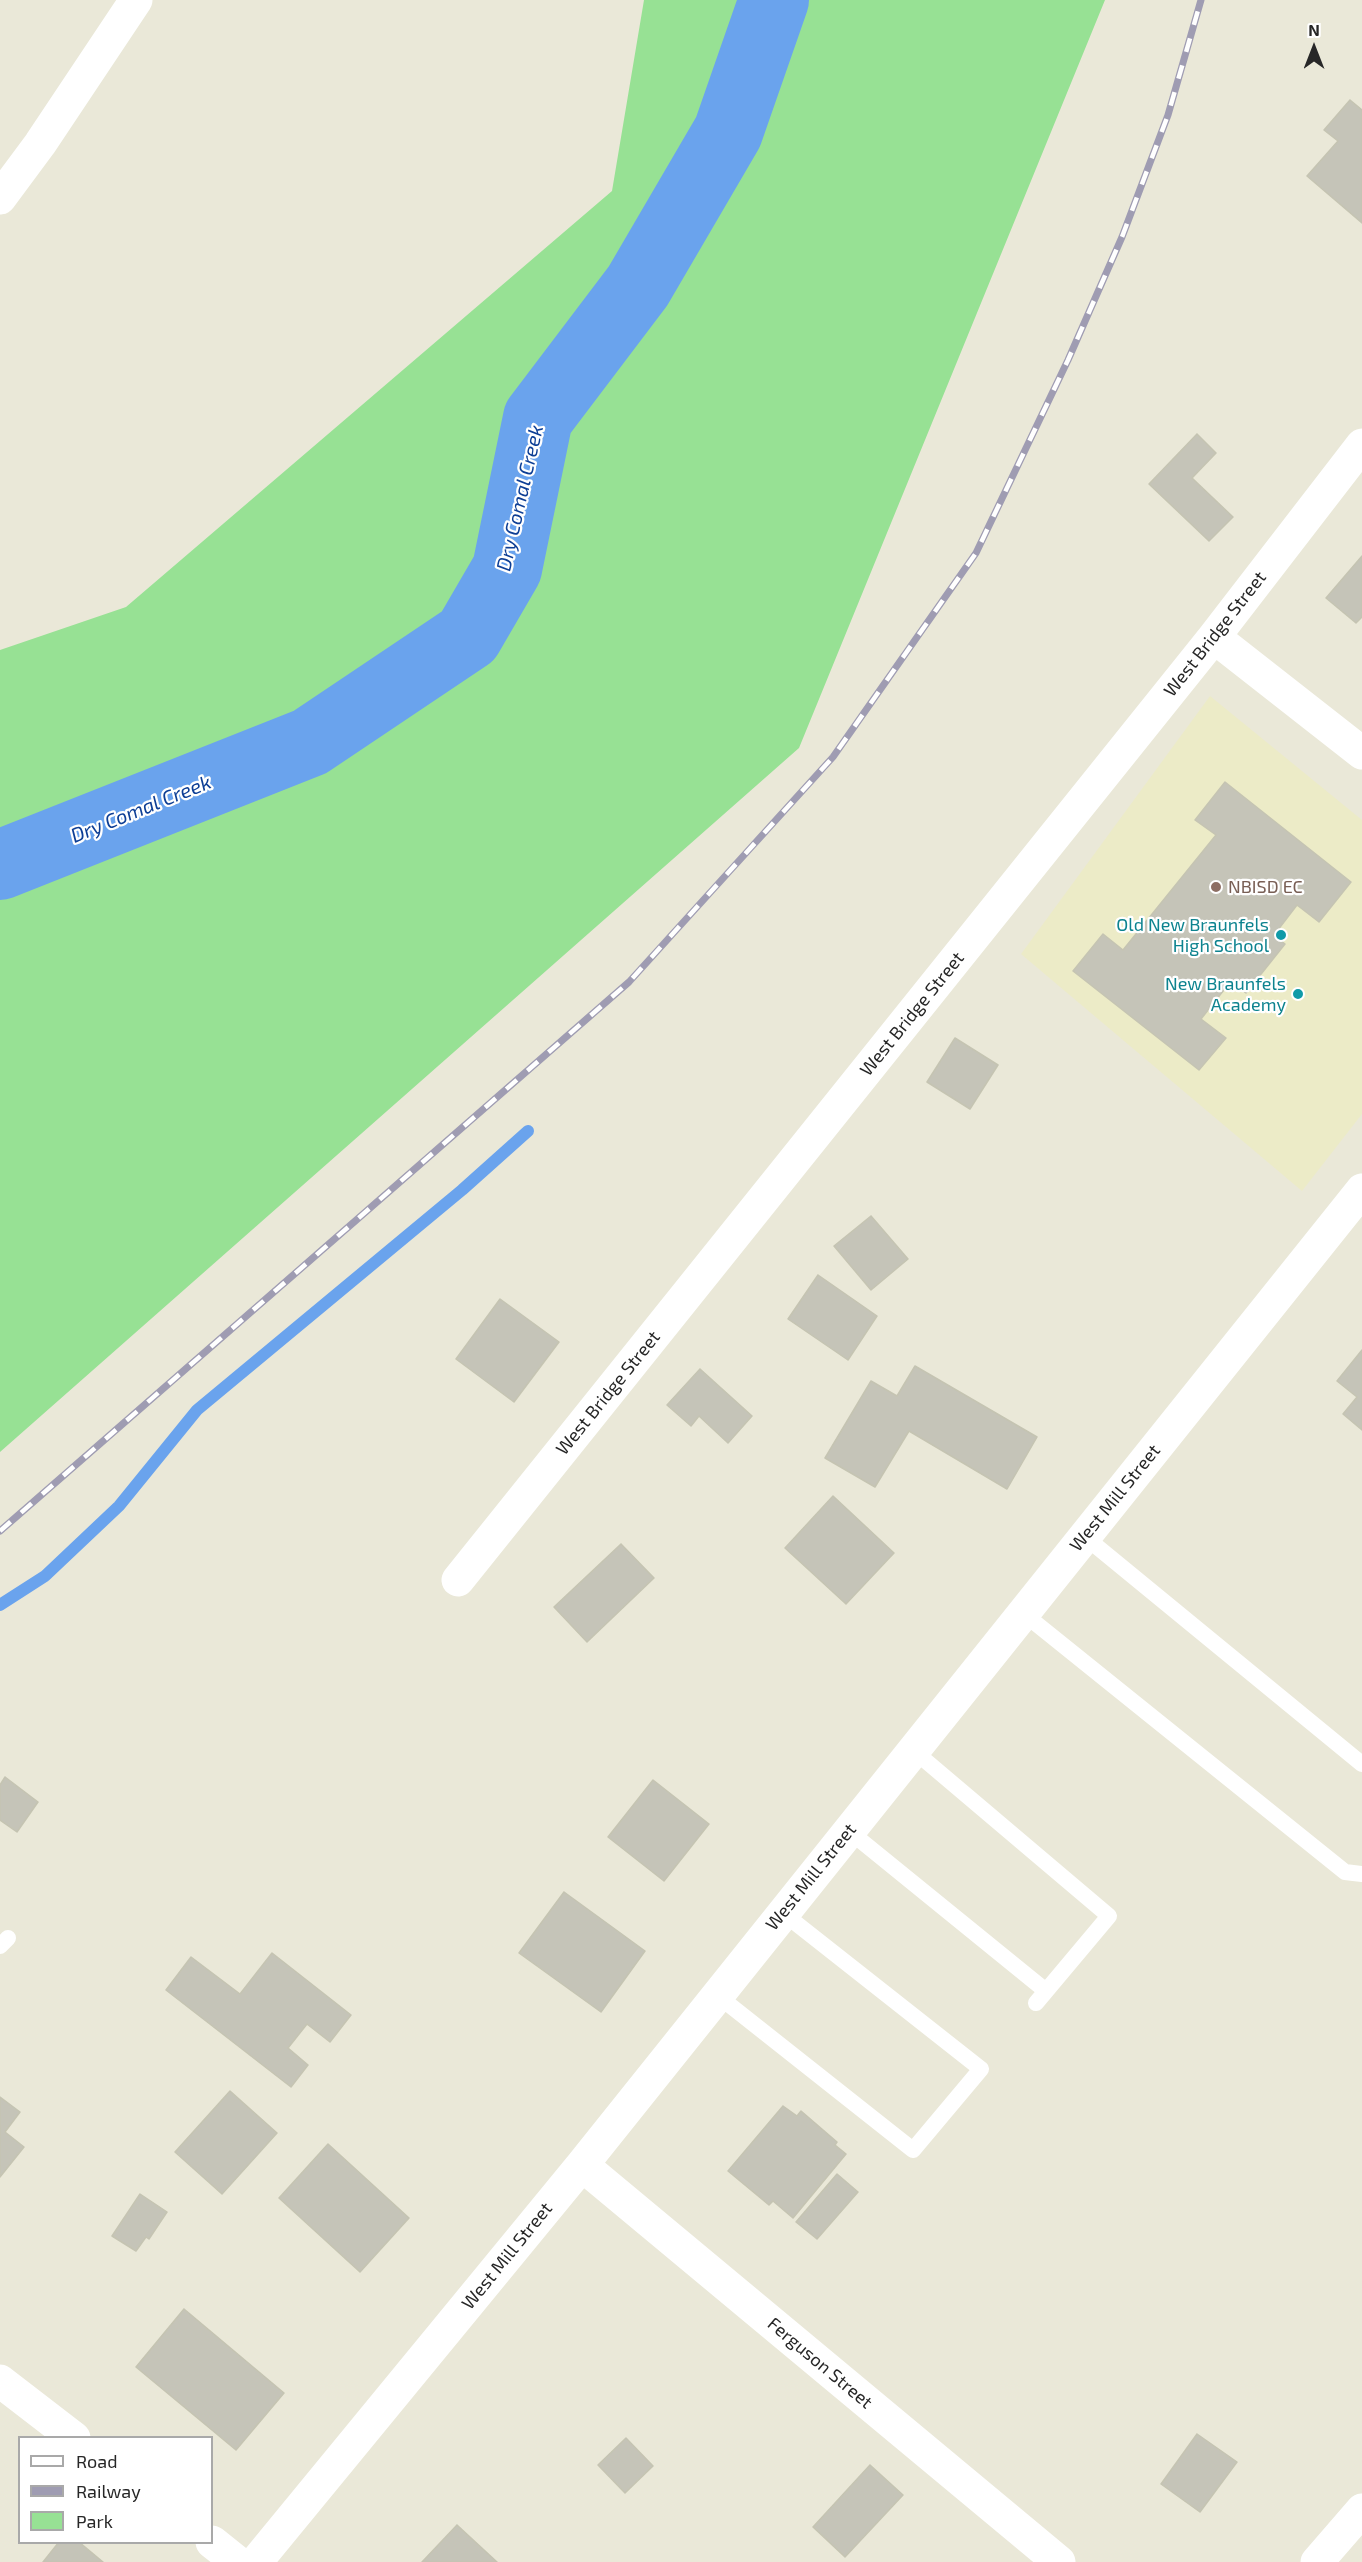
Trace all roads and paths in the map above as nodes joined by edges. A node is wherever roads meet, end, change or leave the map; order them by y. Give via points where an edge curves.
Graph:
1 (136, 0) edge
2 (0, 198) edge
3 (1362, 445) edge
4 (1214, 637) junction
5 (1362, 753) edge
6 (1362, 1190) edge
7 (1084, 1536) junction
8 (458, 1580) dead end
9 (1023, 1613) junction
10 (913, 1750) junction
11 (1362, 1764) edge
12 (849, 1831) junction
13 (1362, 1874) edge
14 (783, 1913) junction
15 (717, 1995) junction
16 (582, 2165) junction
17 (0, 2380) edge
18 (71, 2436) edge
19 (1362, 2510) edge
20 (213, 2543) edge
21 (237, 2562) edge
22 (256, 2562) edge
23 (1059, 2562) edge
24 (1317, 2562) edge

1 - 2 street
3 - 4 street, West Bridge Street
4 - 5 street
4 - 8 street, West Bridge Street
6 - 7 street, West Mill Street
7 - 9 street, West Mill Street
7 - 11 lane
9 - 10 street, West Mill Street
9 - 13 lane via 1345,1872
10 - 12 street, West Mill Street
10 - 12 lane via 1109,1916 1041,1997
12 - 14 street, West Mill Street
14 - 15 street, West Mill Street
14 - 15 lane via 981,2069 913,2150
15 - 16 street, West Mill Street
16 - 22 street, West Mill Street
16 - 23 street, Ferguson Street
17 - 18 street
19 - 24 street
20 - 21 street

